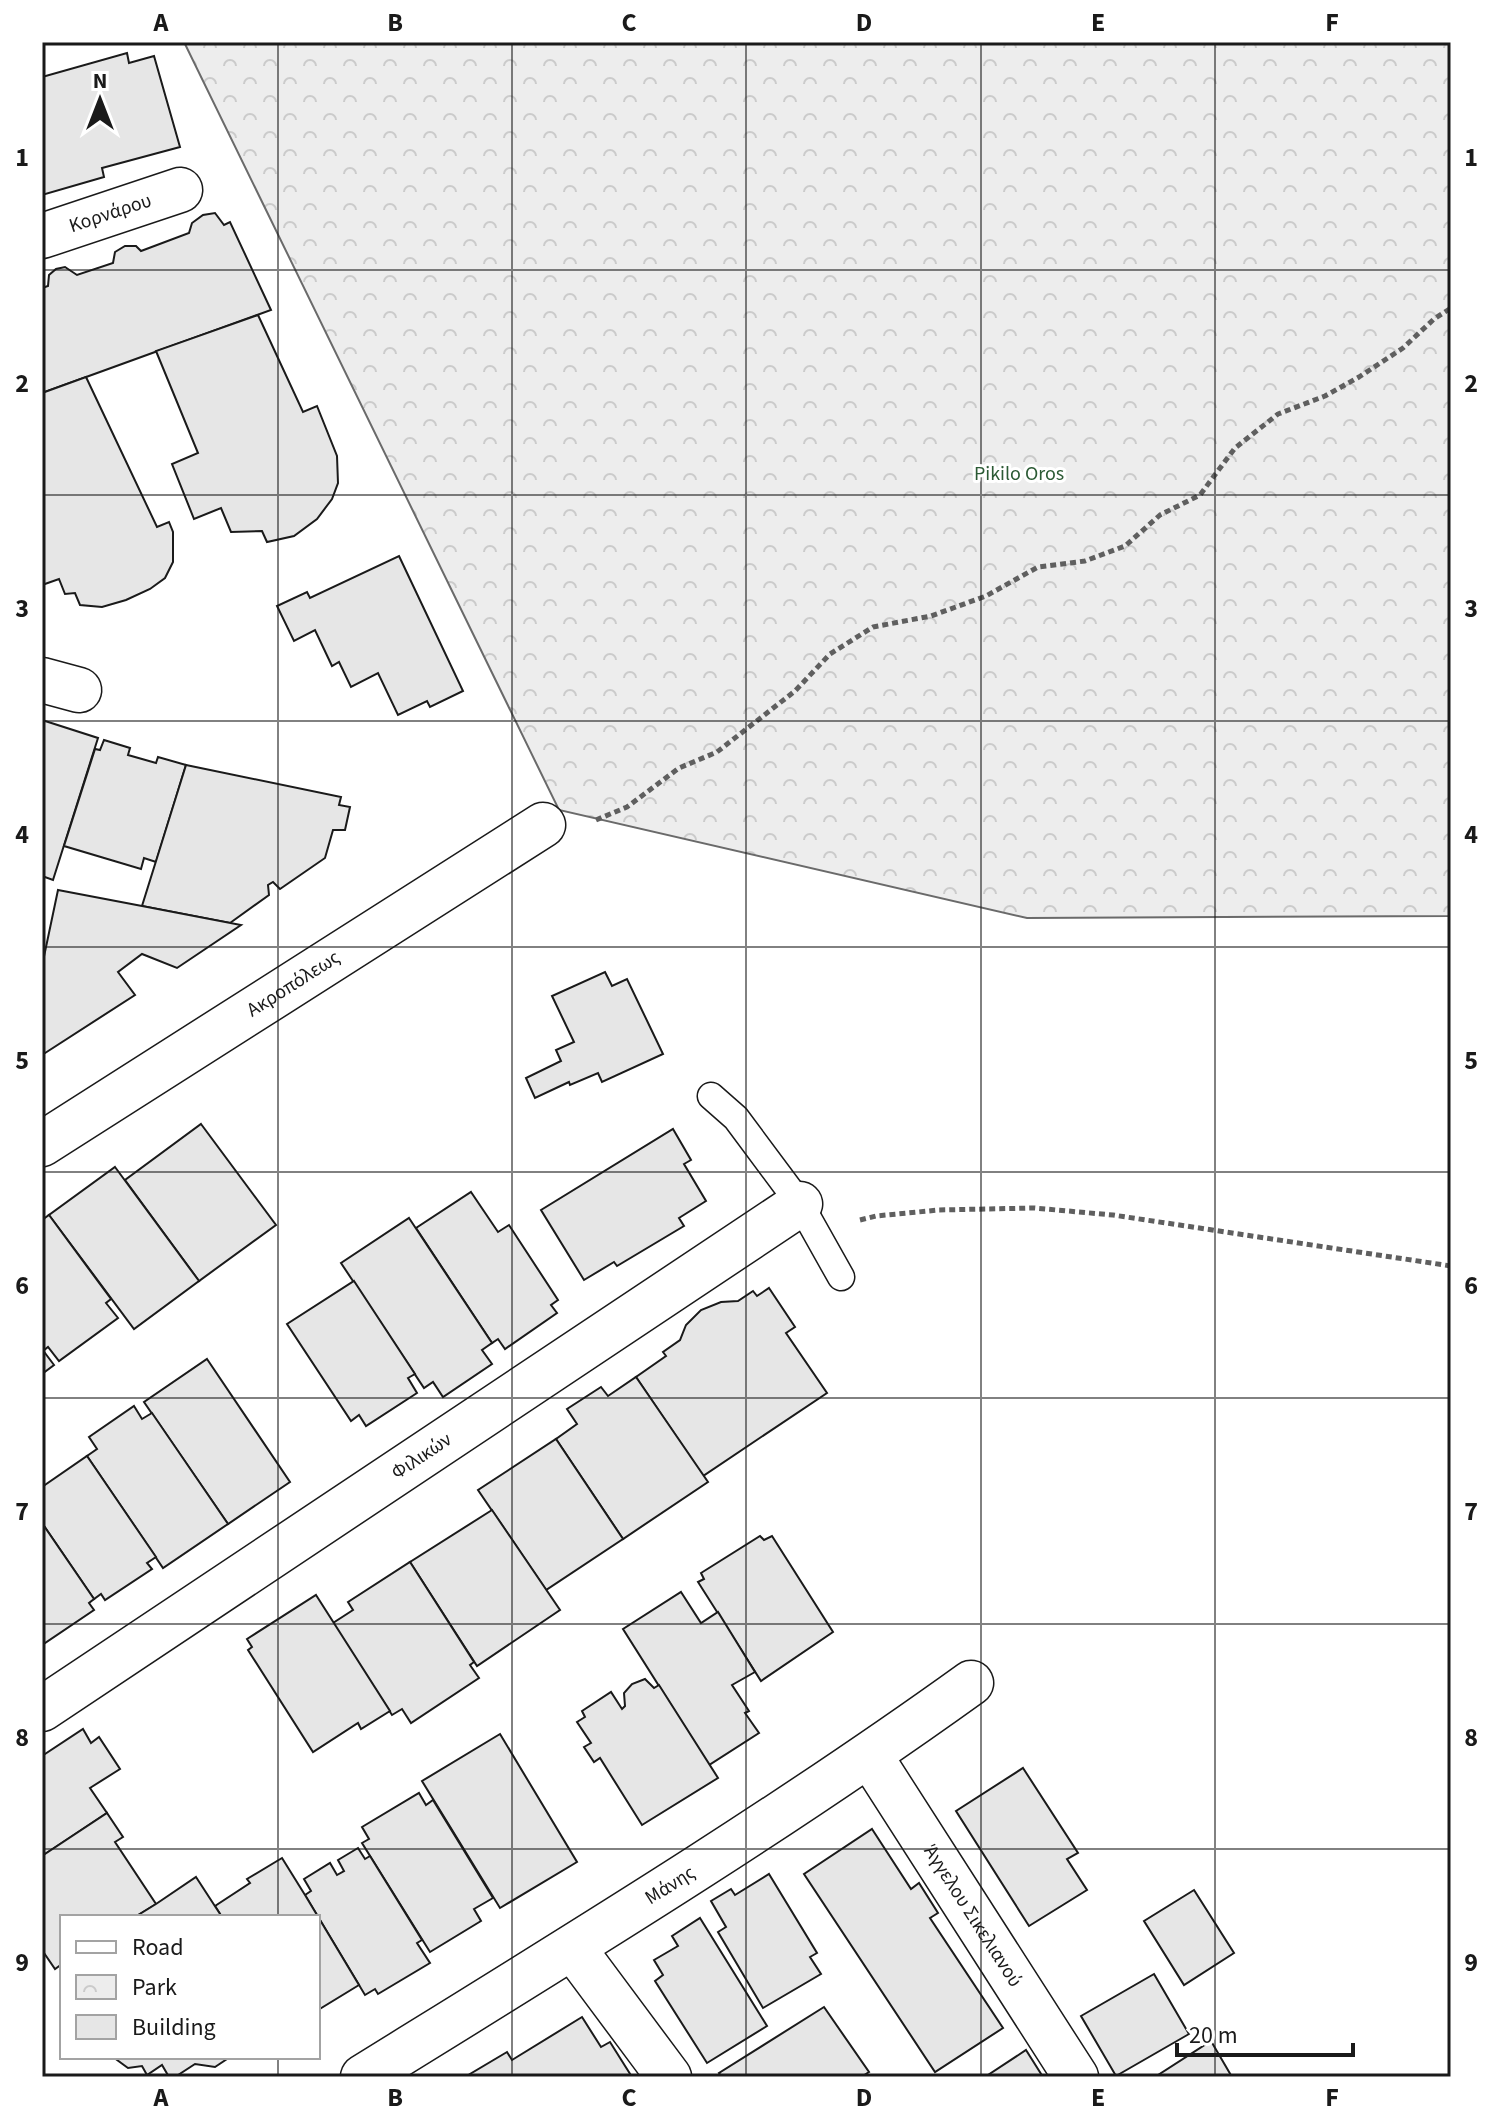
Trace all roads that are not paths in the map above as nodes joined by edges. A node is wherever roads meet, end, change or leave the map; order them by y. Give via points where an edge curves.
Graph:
1 (180, 190) dead end
2 (42, 236) edge
3 (543, 825) road end
4 (711, 1096) dead end
5 (42, 1144) edge
6 (808, 1218) junction
7 (841, 1277) dead end
8 (971, 1683) dead end
9 (42, 1709) edge
10 (870, 1756) junction
11 (573, 1948) junction
12 (363, 2077) edge
13 (669, 2077) edge
14 (1076, 2077) edge

1 - 2 street, Κορνάρου
3 - 5 street, Ακροπόλεως
4 - 6 lane via 736,1118
6 - 7 lane
6 - 9 street, Φιλικών
8 - 10 street, Μάνης
10 - 11 street, Μάνης
10 - 14 street, Άγγελου Σικελιανού
11 - 12 street, Μάνης
11 - 13 street

